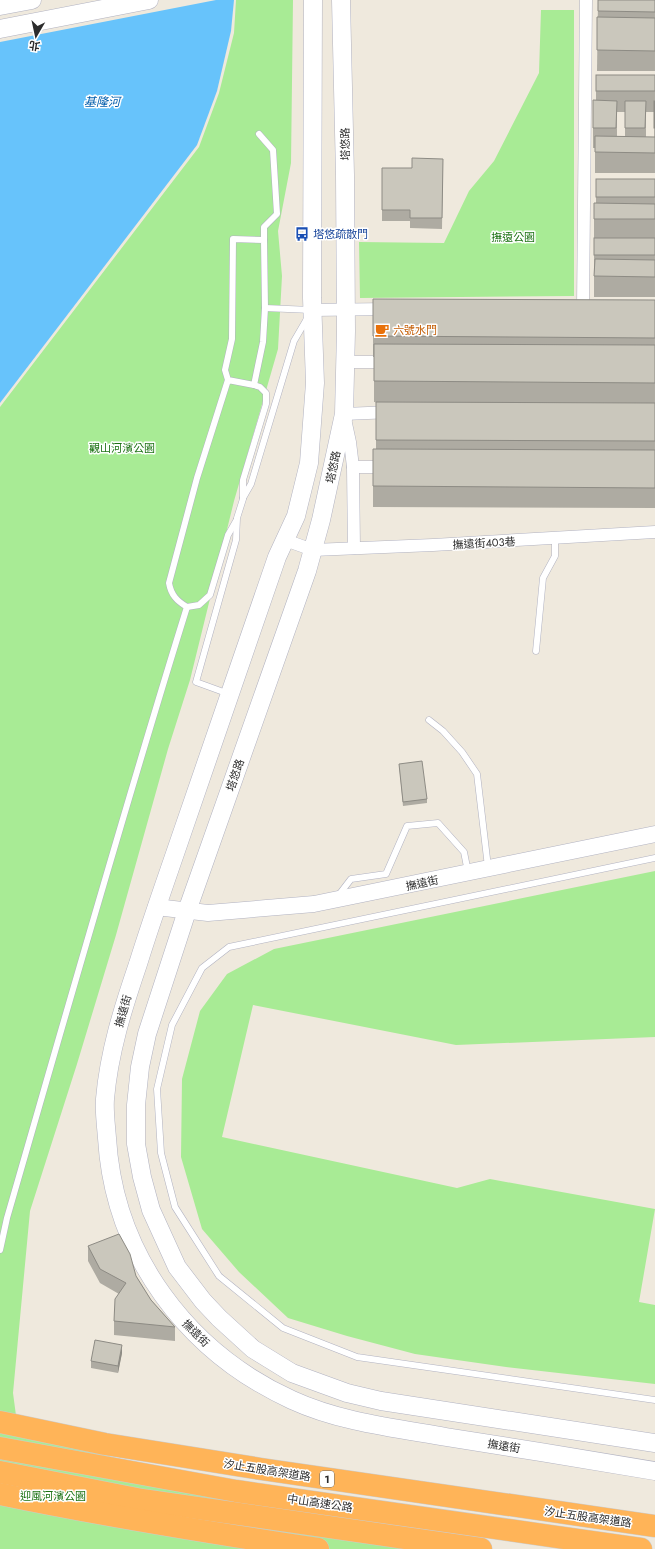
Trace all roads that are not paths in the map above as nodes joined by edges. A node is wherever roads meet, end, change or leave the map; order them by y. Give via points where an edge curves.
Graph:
1 (32, 0) edge
2 (149, 0) edge
3 (313, 0) edge
4 (342, 0) edge
5 (586, 0) edge
6 (0, 6) edge
7 (0, 29) edge
8 (259, 134) dead end
9 (264, 240) junction
10 (265, 308) junction
11 (568, 308) edge
12 (397, 309) edge
13 (312, 310) junction
14 (346, 310) junction
15 (346, 362) junction
16 (404, 362) edge
17 (228, 380) junction
18 (254, 385) junction
19 (403, 412) edge
20 (344, 414) junction
21 (353, 467) junction
22 (399, 467) edge
23 (243, 499) junction
24 (237, 518) junction
25 (655, 532) edge
26 (555, 539) junction
27 (285, 540) junction
28 (354, 548) junction
29 (313, 550) junction
30 (187, 607) junction
31 (536, 650) dead end
32 (231, 694) junction
33 (429, 720) dead end
34 (655, 834) edge
35 (655, 858) edge
36 (489, 869) junction
37 (468, 873) junction
38 (334, 900) junction
39 (156, 907) junction
40 (187, 911) junction
41 (0, 1250) edge
42 (655, 1400) edge
43 (0, 1422) edge
44 (655, 1442) edge
45 (0, 1448) edge
46 (655, 1471) edge
47 (0, 1472) edge
48 (0, 1494) edge
49 (0, 1505) edge
50 (65, 1508) junction
51 (655, 1526) edge
52 (318, 1549) edge
53 (481, 1549) edge
54 (641, 1549) edge

1 - 6 main road
2 - 7 main road
3 - 13 main road
4 - 14 main road, 塔悠路
5 - 11 street via 590,83 587,308
8 - 9 lane via 273,150 277,214 264,227
9 - 10 lane
9 - 17 lane via 233,239 232,339 225,370
10 - 13 lane
10 - 18 lane via 263,342
12 - 14 street
13 - 14 street
13 - 23 lane via 294,341 251,484
13 - 27 main road via 315,383 309,463 296,516
14 - 15 main road, 塔悠路
15 - 16 street
15 - 20 main road, 塔悠路
17 - 18 lane
17 - 30 lane via 197,478 169,583 173,596
18 - 23 lane via 266,392 266,404 243,480
19 - 20 street
20 - 21 street
20 - 29 main road, 塔悠路
21 - 22 street
21 - 28 street
23 - 24 lane
24 - 30 lane via 228,535 210,595 199,605
24 - 32 lane via 236,540 196,682
25 - 26 street, 撫遠街403巷
26 - 28 street, 撫遠街403巷
26 - 31 lane via 555,556 543,578
27 - 29 street
27 - 32 main road
28 - 29 street, 撫遠街403巷
29 - 40 main road, 塔悠路
30 - 41 lane via 136,772 7,1218
32 - 39 main road
33 - 36 lane via 462,752 477,774
34 - 36 street, 撫遠街
35 - 42 lane via 229,947 202,968 172,1025 158,1089 161,1153 175,1207 219,1276 283,1328 357,1357
36 - 37 street, 撫遠街
37 - 38 street, 撫遠街
37 - 38 lane via 464,852 438,823 407,826 386,874 351,879
38 - 40 street, 撫遠街 via 208,913
39 - 40 street, 撫遠街
39 - 46 main road, 撫遠街 via 113,1044 105,1101 108,1156 124,1225 146,1270 177,1314 230,1364 261,1384 316,1410 365,1423
40 - 44 main road via 147,1034 136,1105 136,1144 151,1210 177,1267 203,1301 236,1334 269,1360 292,1373 347,1393 381,1401
43 - 51 highway, 汐止五股高架道路 / 1 via 105,1444 261,1469
45 - 54 highway, 中山高速公路 / 1 via 236,1491
47 - 53 highway, 中山高速公路 via 142,1500
48 - 50 highway
49 - 50 highway
50 - 52 highway

